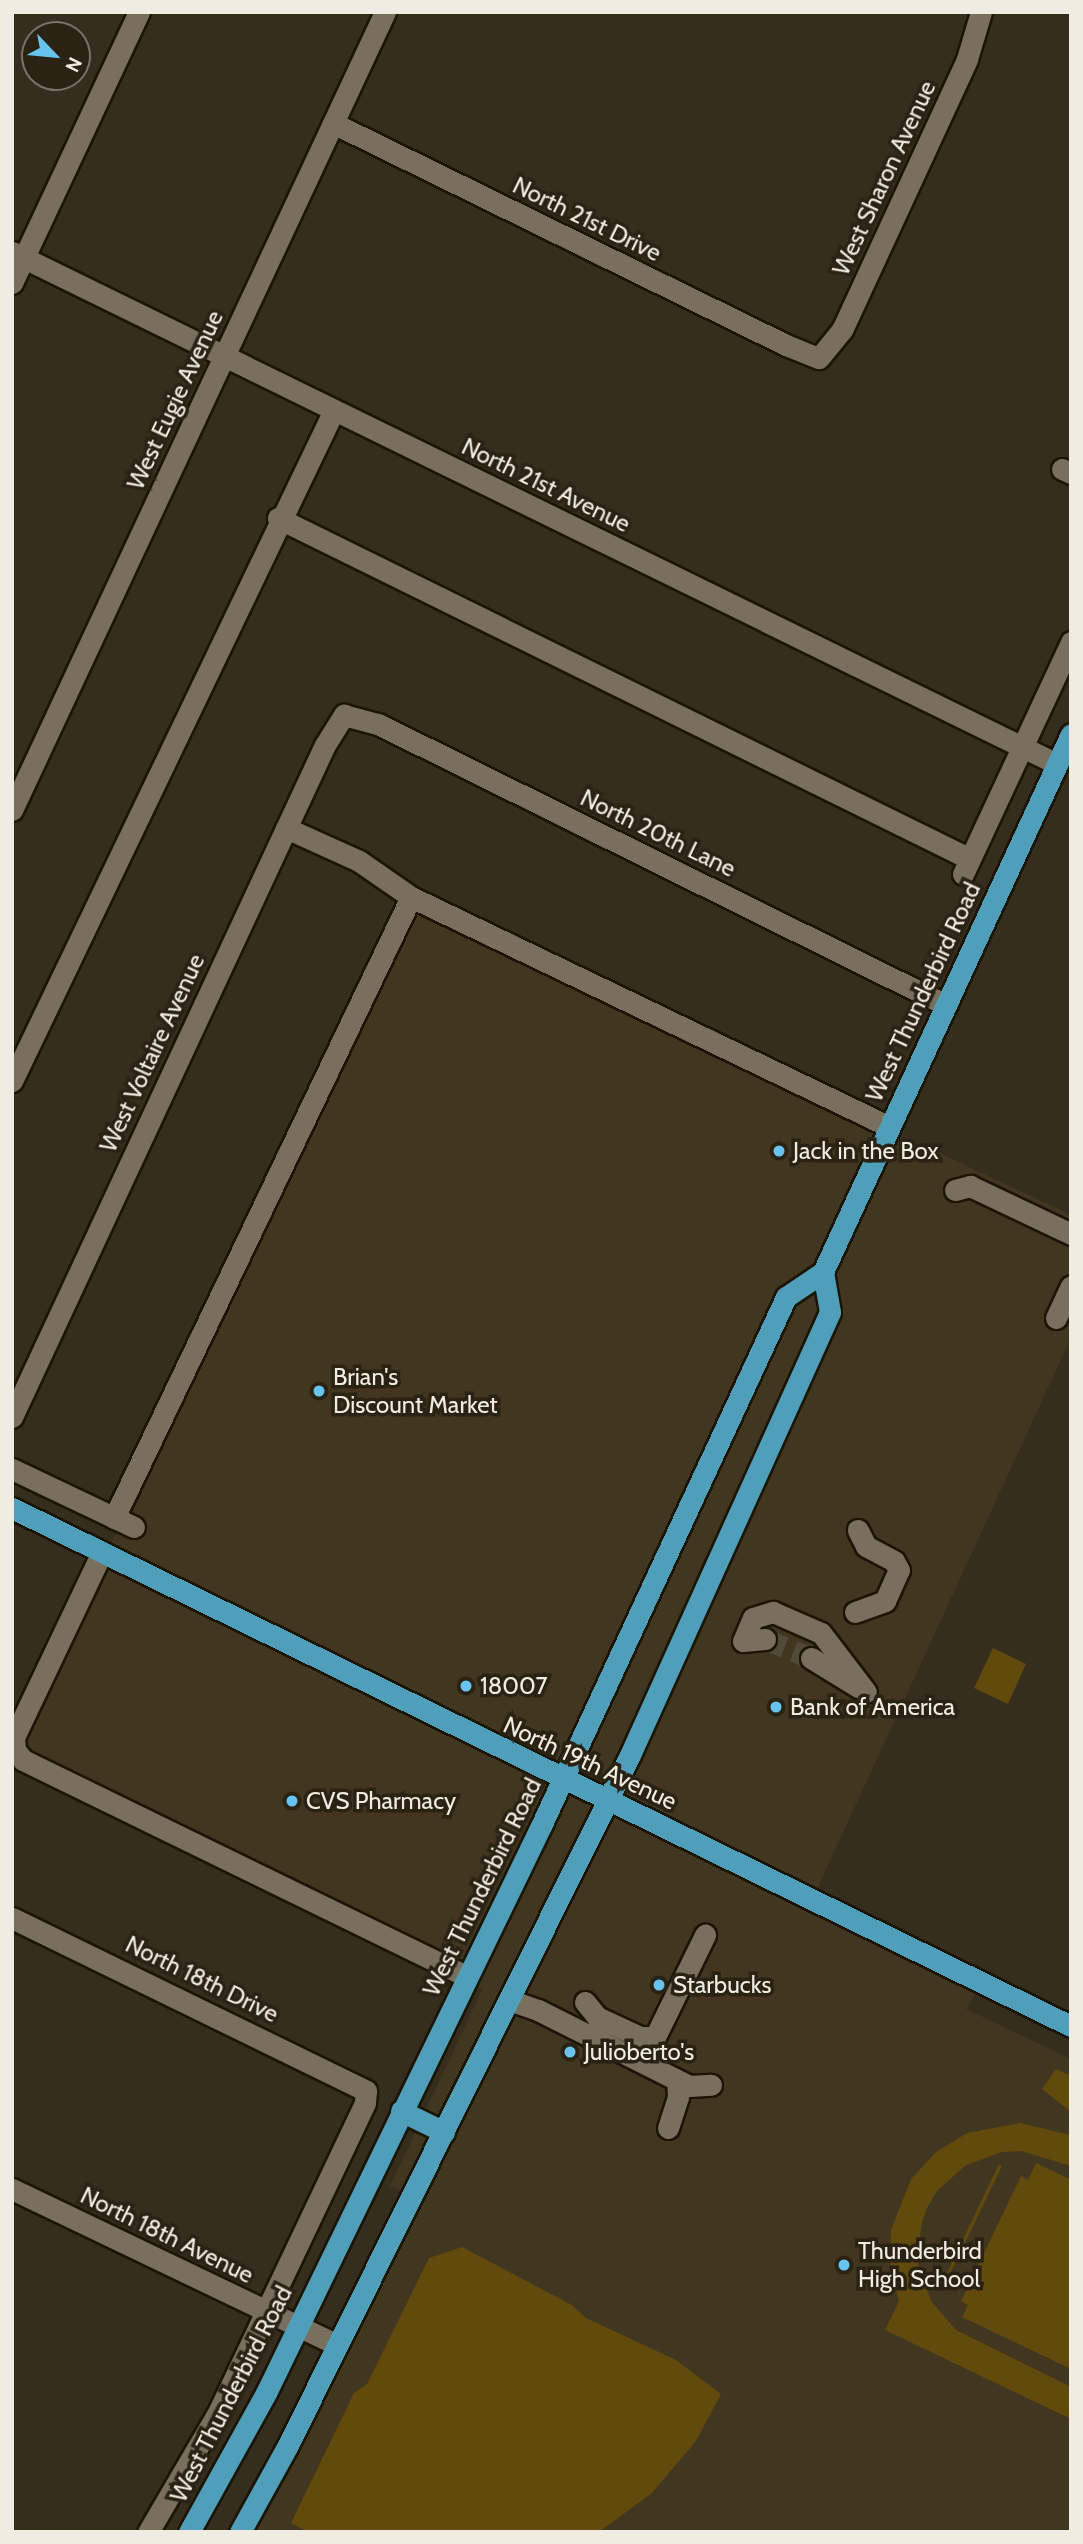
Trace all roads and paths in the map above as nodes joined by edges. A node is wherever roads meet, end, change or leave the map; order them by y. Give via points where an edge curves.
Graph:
1 (139, 12) edge
2 (385, 12) edge
3 (981, 12) edge
4 (333, 123) junction
5 (18, 255) edge
6 (12, 283) edge
7 (224, 356) junction
8 (820, 358) joint
9 (334, 410) junction
10 (278, 518) junction
11 (1071, 642) edge
12 (344, 715) joint
13 (1071, 734) edge
14 (1021, 749) junction
15 (1057, 764) junction
16 (12, 810) edge
17 (286, 828) junction
18 (411, 897) junction
19 (946, 1005) junction
20 (12, 1081) edge
21 (890, 1127) junction
22 (955, 1190) dead end
23 (1071, 1234) edge
24 (823, 1272) junction
25 (1071, 1286) edge
26 (1056, 1318) dead end
27 (12, 1417) edge
28 (12, 1469) edge
29 (12, 1508) edge
30 (858, 1530) dead end
31 (102, 1552) junction
32 (855, 1612) dead end
33 (765, 1639) tunnel mouth
34 (811, 1658) tunnel mouth
35 (563, 1779) junction
36 (608, 1800) junction
37 (12, 1918) edge
38 (705, 1935) dead end
39 (467, 1977) junction
40 (509, 2000) junction
41 (585, 2002) dead end
42 (1071, 2026) edge
43 (677, 2080) junction
44 (712, 2085) dead end
45 (366, 2091) joint
46 (401, 2111) junction
47 (668, 2128) dead end
48 (444, 2132) junction
49 (12, 2189) edge
50 (267, 2312) junction
51 (298, 2326) junction
52 (338, 2345) junction
53 (148, 2532) edge
54 (189, 2532) edge
55 (240, 2532) edge

1 - 5 street
2 - 4 street, West Eugie Avenue
3 - 8 street, West Sharon Avenue via 967,59 842,330
4 - 7 street, West Eugie Avenue
4 - 8 street, North 21st Drive
5 - 6 street
5 - 7 street, North 21st Avenue
7 - 9 street, North 21st Avenue
7 - 16 street, West Eugie Avenue
9 - 10 street
9 - 14 street, North 21st Avenue
10 - 14 street, West Thunderbird Road via 966,867
10 - 20 street
11 - 14 street, West Thunderbird Road
12 - 17 street, West Voltaire Avenue
12 - 19 street, North 20th Lane via 379,724
13 - 15 main road, West Thunderbird Road
14 - 15 street, North 21st Avenue
15 - 19 main road, West Thunderbird Road
17 - 18 street via 359,861
17 - 27 street, West Voltaire Avenue
18 - 21 street
18 - 28 street via 124,1522
19 - 21 main road, West Thunderbird Road
21 - 24 main road, West Thunderbird Road
22 - 23 street via 970,1186
24 - 35 main road, West Thunderbird Road via 786,1297
24 - 36 main road via 830,1312
25 - 26 street
29 - 31 main road, North 19th Avenue
30 - 32 street via 866,1546 894,1561 899,1570 886,1601
31 - 35 main road, North 19th Avenue
31 - 39 street via 14,1737 15,1750 23,1760
33 - 34 street via 743,1641 754,1618 773,1612 821,1633 866,1692
35 - 36 main road, North 19th Avenue
35 - 39 main road, West Thunderbird Road
36 - 40 main road
36 - 42 main road, North 19th Avenue
37 - 45 street, North 18th Drive
38 - 41 street via 654,2037 640,2037 597,2017
39 - 46 main road, West Thunderbird Road
40 - 43 street
40 - 48 main road
43 - 44 street via 689,2086
43 - 47 street via 678,2097
45 - 50 street, West Thunderbird Road via 366,2103
46 - 48 main road
46 - 51 main road, West Thunderbird Road
48 - 52 main road
49 - 50 street, North 18th Avenue
50 - 51 street, North 18th Avenue
50 - 53 street, West Thunderbird Road via 220,2409
51 - 52 street, North 18th Avenue
51 - 54 main road, West Thunderbird Road
52 - 55 main road

